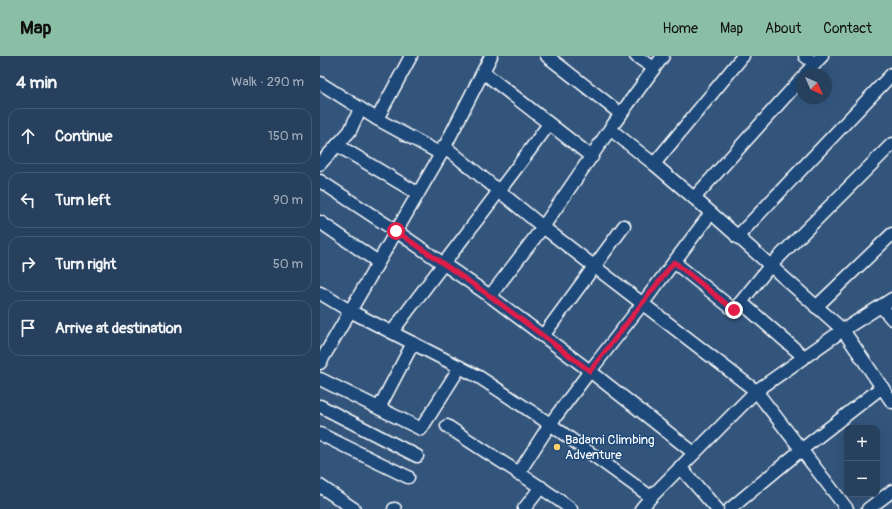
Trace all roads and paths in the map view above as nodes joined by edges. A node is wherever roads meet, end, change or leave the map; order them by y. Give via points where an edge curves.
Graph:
1 (491, 56) edge
2 (547, 56) edge
3 (636, 56) edge
4 (663, 56) edge
5 (743, 56) edge
6 (805, 56) edge
7 (407, 58) edge
8 (818, 60) edge
9 (654, 68) junction
10 (811, 68) edge
11 (483, 72) junction
12 (892, 74) edge
13 (320, 83) edge
14 (796, 85) edge
15 (360, 109) junction
16 (621, 114) junction
17 (376, 119) junction
18 (549, 124) junction
19 (610, 129) junction
20 (892, 144) edge
21 (337, 145) junction
22 (442, 150) junction
23 (592, 157) junction
24 (321, 161) edge
25 (654, 164) junction
26 (320, 181) edge
27 (500, 191) junction
28 (418, 193) junction
29 (694, 198) junction
30 (711, 213) junction
31 (320, 222) edge
32 (624, 226) dead end
33 (543, 227) junction
34 (396, 231) junction
35 (892, 234) edge
36 (737, 237) junction
37 (378, 262) junction
38 (674, 262) junction
39 (443, 263) junction
40 (770, 266) junction
41 (595, 267) junction
42 (320, 293) edge
43 (490, 296) junction
44 (892, 299) edge
45 (741, 302) junction
46 (643, 303) junction
47 (881, 306) junction
48 (816, 307) junction
49 (350, 311) junction
50 (892, 319) edge
51 (842, 330) junction
52 (392, 332) junction
53 (543, 336) junction
54 (413, 343) junction
55 (804, 357) junction
56 (320, 363) edge
57 (460, 366) junction
58 (590, 371) junction
59 (320, 379) edge
60 (882, 387) junction
61 (756, 390) junction
62 (892, 402) edge
63 (320, 406) edge
64 (379, 408) junction
65 (550, 424) junction
66 (446, 426) dead end
67 (320, 434) edge
68 (801, 450) junction
69 (694, 453) junction
70 (417, 456) dead end
71 (680, 467) junction
72 (518, 474) junction
73 (408, 477) dead end
74 (320, 486) edge
75 (541, 487) junction
76 (892, 491) edge
77 (651, 497) junction
78 (354, 509) edge
79 (524, 509) edge
80 (571, 509) edge
81 (641, 509) edge
82 (717, 509) edge
83 (730, 509) edge
84 (847, 509) edge
85 (868, 509) edge

1 - 11 street
2 - 16 street
3 - 9 street
4 - 9 street
5 - 25 street
6 - 8 street
7 - 17 street
8 - 10 street
9 - 16 street
11 - 18 street
11 - 22 street
12 - 36 street
13 - 15 street
14 - 29 street
15 - 17 street
15 - 21 street via 350,131
16 - 19 street
17 - 22 street
18 - 23 street
18 - 27 street
19 - 23 street
19 - 25 street
20 - 40 street
21 - 24 street
21 - 28 street
22 - 27 street
22 - 28 street
23 - 33 street
25 - 29 street
26 - 34 street
27 - 33 street
27 - 39 street
28 - 34 street
29 - 30 street
30 - 36 street
30 - 38 street
31 - 37 street
32 - 41 street
33 - 41 street
33 - 43 street
34 - 37 street
34 - 39 street
35 - 48 street
36 - 40 street
37 - 49 street
38 - 45 street via 734,310
38 - 46 street
39 - 43 street
39 - 52 street
40 - 45 street
40 - 48 street
41 - 46 street
41 - 53 street
42 - 49 street
43 - 53 street
44 - 47 street
45 - 55 street
46 - 58 street
46 - 61 street
47 - 50 street
47 - 51 street
48 - 51 street
49 - 52 street
49 - 56 street
51 - 55 street
51 - 60 street
52 - 54 street
53 - 58 street
54 - 57 street
54 - 64 street
55 - 61 street
57 - 64 street via 421,429
57 - 65 street
58 - 65 street
58 - 69 street
59 - 64 street
60 - 62 street
60 - 68 street
61 - 68 street
61 - 69 street
63 - 70 street
65 - 72 street
65 - 77 street
66 - 72 street
67 - 73 street
68 - 83 street
68 - 84 street
69 - 71 street
71 - 77 street
71 - 82 street
72 - 75 street
74 - 78 street
75 - 79 street
75 - 80 street
76 - 85 street
77 - 81 street

